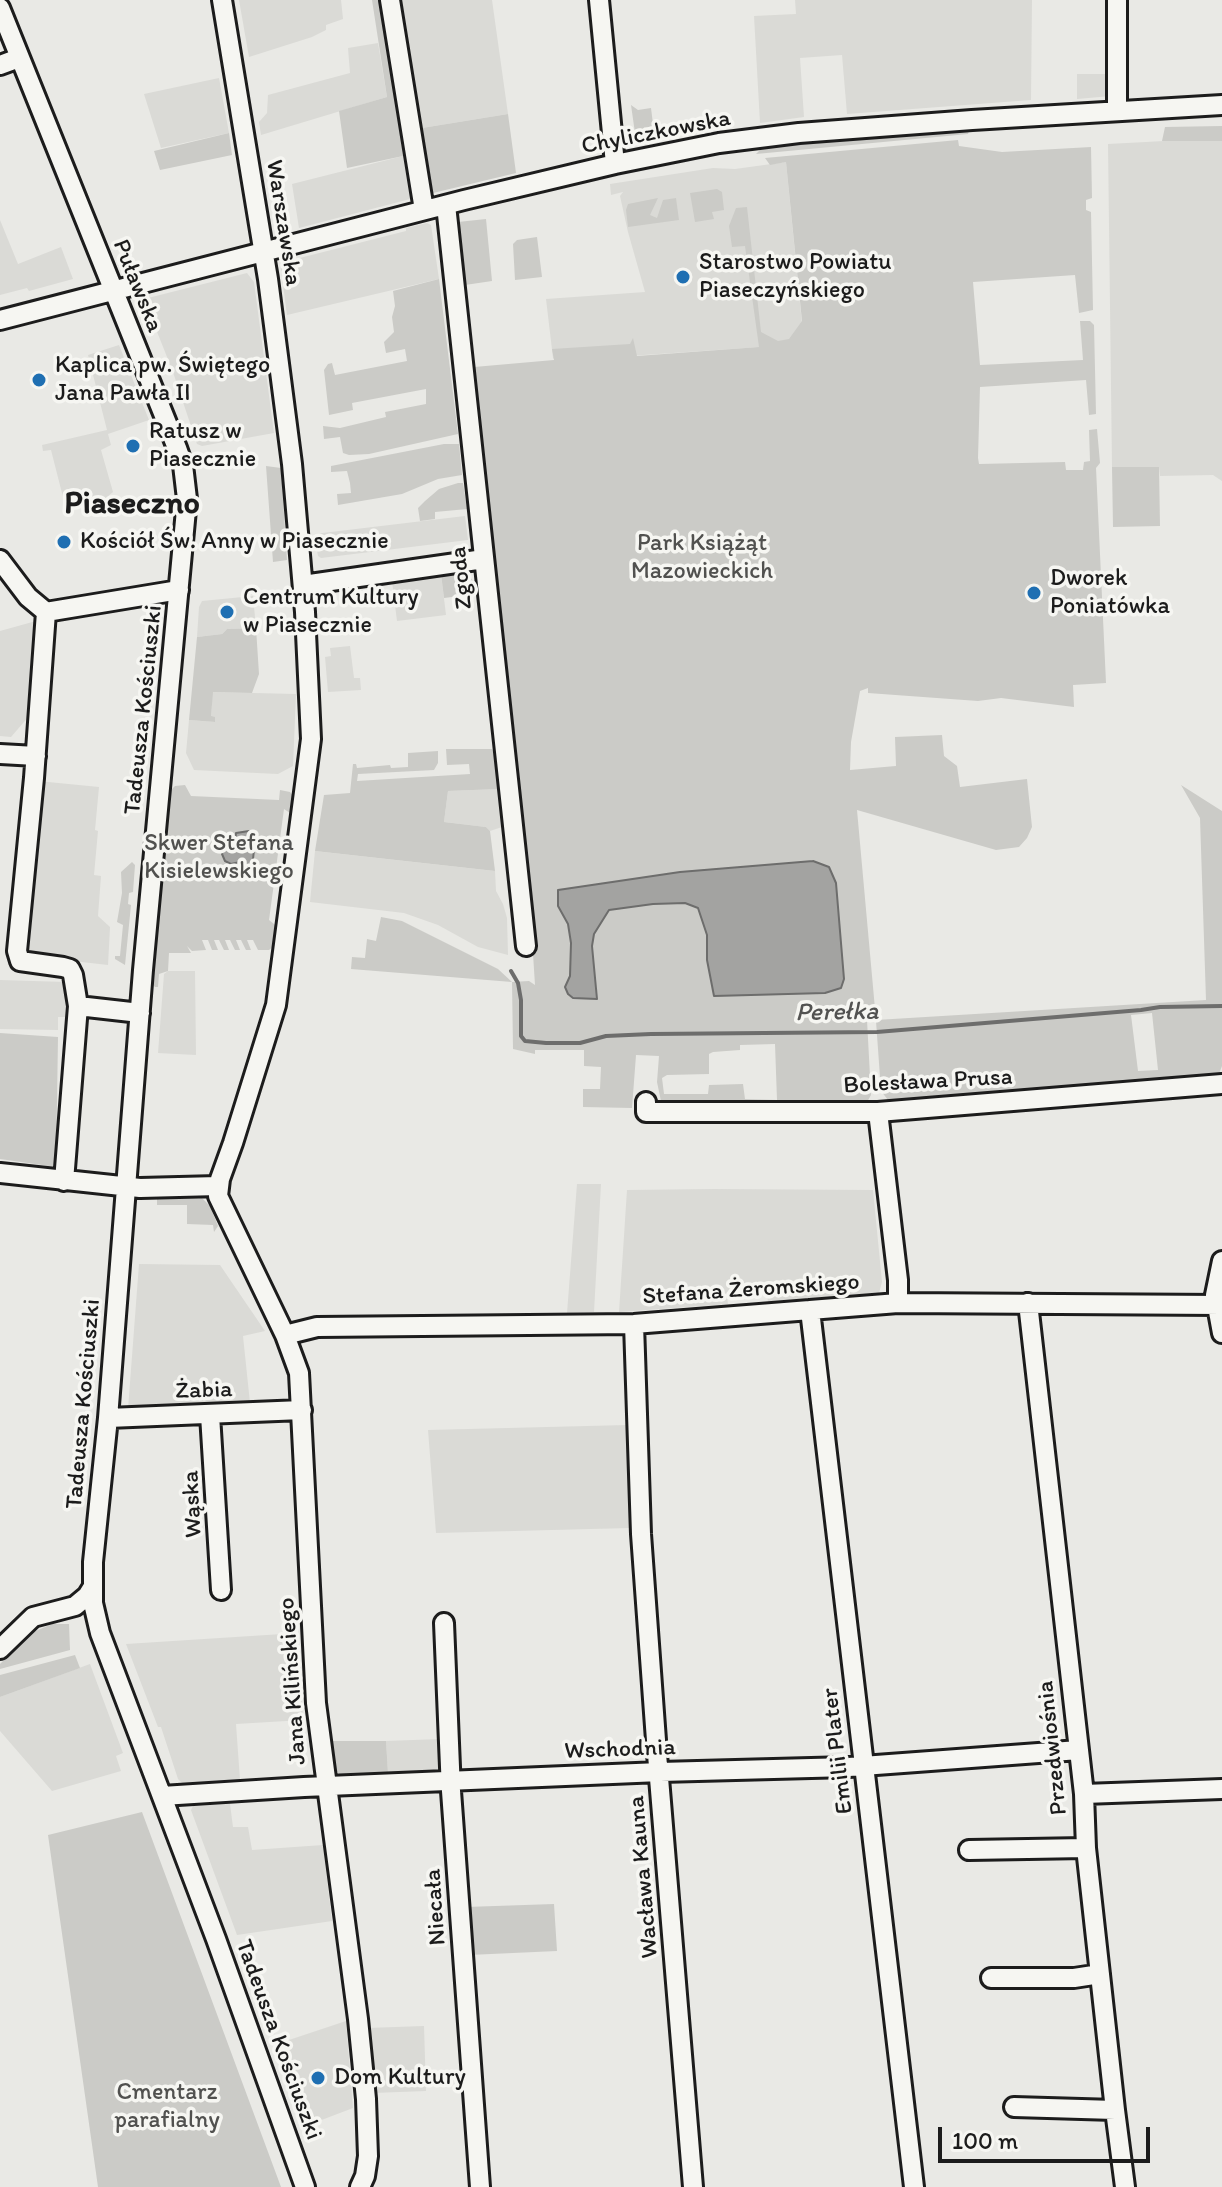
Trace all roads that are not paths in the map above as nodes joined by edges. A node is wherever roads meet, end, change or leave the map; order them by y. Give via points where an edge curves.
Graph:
1 (222, 0) edge
2 (390, 0) edge
3 (599, 0) edge
4 (1117, 0) edge
5 (0, 8) edge
6 (19, 58) junction
7 (0, 65) edge
8 (1222, 105) edge
9 (1117, 111) junction
10 (615, 164) junction
11 (446, 205) junction
12 (424, 210) junction
13 (263, 251) junction
14 (112, 289) junction
15 (0, 320) edge
16 (484, 559) junction
17 (0, 560) edge
18 (303, 585) junction
19 (179, 590) junction
20 (46, 612) junction
21 (0, 754) edge
22 (36, 756) junction
23 (526, 946) dead end
24 (78, 1006) junction
25 (140, 1013) junction
26 (1222, 1084) edge
27 (646, 1102) dead end
28 (878, 1112) junction
29 (0, 1173) edge
30 (64, 1181) junction
31 (125, 1186) junction
32 (218, 1186) junction
33 (1222, 1261) edge
34 (898, 1303) junction
35 (1028, 1303) junction
36 (1219, 1305) edge
37 (810, 1310) junction
38 (634, 1324) junction
39 (1222, 1333) edge
40 (285, 1335) junction
41 (302, 1410) junction
42 (210, 1415) junction
43 (108, 1418) junction
44 (92, 1588) junction
45 (221, 1590) dead end
46 (59, 1610) junction
47 (444, 1623) dead end
48 (100, 1633) junction
49 (0, 1649) edge
50 (1079, 1750) junction
51 (864, 1766) junction
52 (660, 1772) junction
53 (451, 1782) junction
54 (326, 1786) junction
55 (1222, 1789) edge
56 (1084, 1794) junction
57 (162, 1796) junction
58 (1086, 1848) junction
59 (969, 1850) dead end
60 (1100, 1974) junction
61 (991, 1978) dead end
62 (1014, 2107) dead end
63 (1115, 2110) junction
64 (305, 2187) edge
65 (360, 2187) edge
66 (480, 2187) edge
67 (693, 2187) edge
68 (914, 2187) edge
69 (1125, 2187) edge

1 - 13 street, Warszawska
2 - 12 street
3 - 10 street
4 - 9 street
5 - 6 street, Puławska
6 - 7 street
6 - 14 street, Puławska
8 - 9 street, Chyliczkowska
9 - 10 street, Chyliczkowska via 785,135
10 - 11 street, Chyliczkowska
11 - 12 street, Chyliczkowska
11 - 16 street, Zgoda
12 - 13 street, Chyliczkowska
13 - 14 street, Chyliczkowska
13 - 18 street, Warszawska
14 - 15 street, Chyliczkowska
14 - 19 street, Puławska via 183,465 187,499
16 - 18 street
16 - 23 street, Zgoda
17 - 20 street
18 - 32 street, Warszawska via 311,739 281,974
19 - 20 street
19 - 25 street, Tadeusza Kościuszki
20 - 22 street
21 - 22 street
22 - 24 street via 17,955 20,961 70,969
24 - 25 street
24 - 30 street
25 - 31 street, Tadeusza Kościuszki
26 - 28 street, Bolesława Prusa
27 - 28 street, Bolesława Prusa via 646,1112
28 - 34 street
29 - 30 street
30 - 31 street
31 - 32 street
31 - 43 street, Tadeusza Kościuszki
32 - 40 street, Jana Kilińskiego via 219,1202
33 - 36 street via 1215,1295
34 - 35 street, Stefana Żeromskiego
34 - 37 street, Stefana Żeromskiego
35 - 36 street, Stefana Żeromskiego
35 - 50 street, Przedwiośnia
36 - 39 street
37 - 38 street, Stefana Żeromskiego
37 - 51 street, Emilii Plater
38 - 40 street, Stefana Żeromskiego via 317,1327
38 - 52 street, Wacława Kauna via 641,1534
40 - 41 street, Jana Kilińskiego via 299,1373
41 - 42 street, Żabia
41 - 54 street, Jana Kilińskiego via 316,1703
42 - 43 street, Żabia
42 - 45 street, Wąska
43 - 44 street, Tadeusza Kościuszki
44 - 46 street via 75,1606
44 - 48 street, Tadeusza Kościuszki
46 - 48 street
46 - 49 street via 33,1617
47 - 53 street, Niecała
48 - 57 street, Tadeusza Kościuszki
50 - 51 street, Wschodnia
50 - 56 street, Przedwiośnia
51 - 52 street, Wschodnia
51 - 68 street, Emilii Plater
52 - 53 street, Wschodnia
52 - 67 street, Wacława Kauna
53 - 54 street, Wschodnia
53 - 66 street, Niecała
54 - 57 street, Wschodnia
54 - 65 street, Jana Kilińskiego via 366,2099 368,2156
55 - 56 street
56 - 58 street, Przedwiośnia
57 - 64 street, Tadeusza Kościuszki
58 - 59 street
58 - 60 street, Przedwiośnia
60 - 61 street
60 - 63 street, Przedwiośnia
62 - 63 street
63 - 69 street, Przedwiośnia

